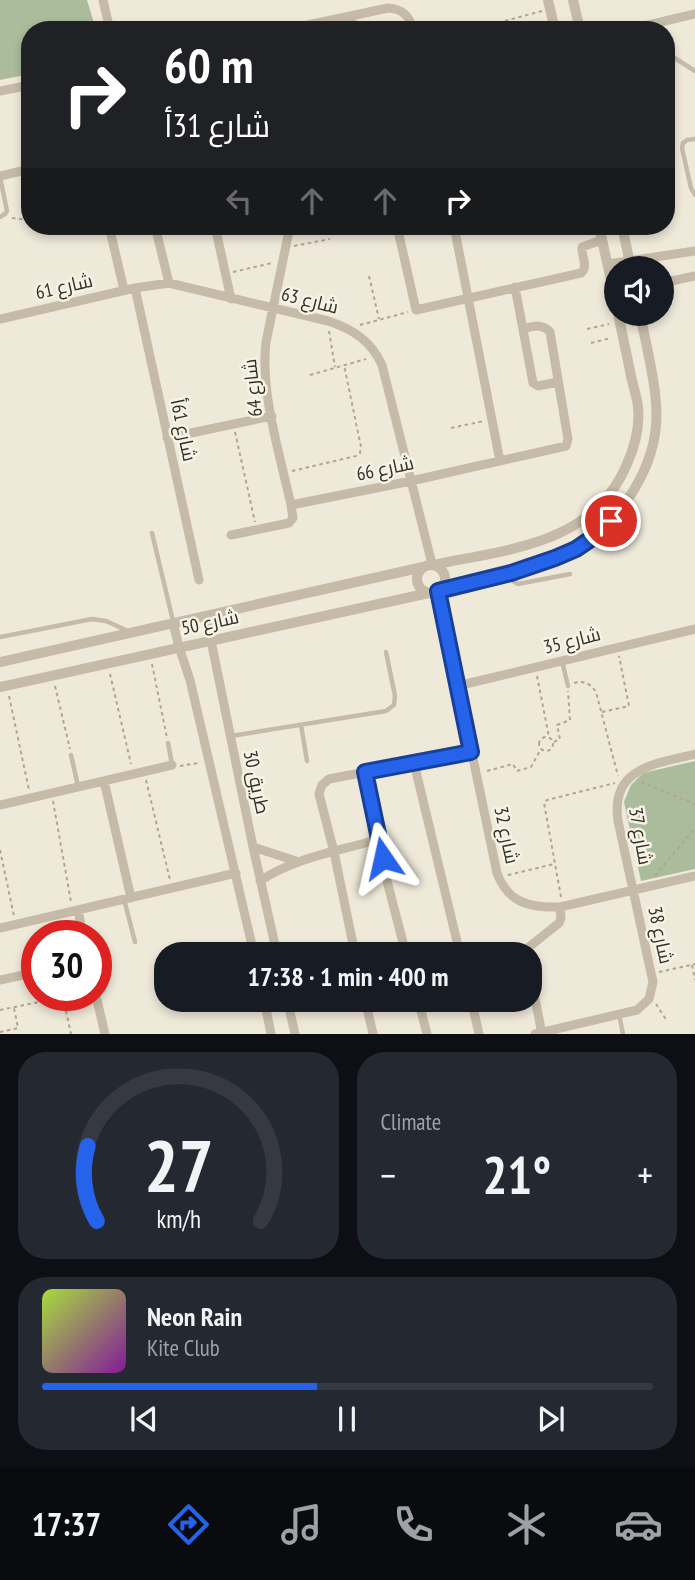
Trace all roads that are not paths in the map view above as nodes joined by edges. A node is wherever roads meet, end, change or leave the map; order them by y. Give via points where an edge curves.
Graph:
1 (103, 0) edge
2 (573, 0) edge
3 (695, 15) edge
4 (351, 16) junction
5 (108, 21) edge
6 (327, 21) edge
7 (352, 21) edge
8 (411, 21) edge
9 (578, 21) edge
10 (675, 21) edge
11 (675, 58) edge
12 (695, 71) edge
13 (21, 87) edge
14 (0, 91) edge
15 (695, 139) edge
16 (21, 171) edge
17 (0, 176) edge
18 (695, 195) edge
19 (3, 216) edge
20 (111, 235) edge
21 (157, 235) edge
22 (217, 235) edge
23 (288, 235) edge
24 (399, 235) edge
25 (455, 235) edge
26 (601, 235) edge
27 (624, 235) edge
28 (602, 240) junction
29 (695, 251) edge
30 (606, 256) edge
31 (629, 256) edge
32 (672, 256) edge
33 (695, 276) edge
34 (674, 280) edge
35 (169, 283) junction
36 (515, 287) junction
37 (135, 288) junction
38 (124, 290) junction
39 (468, 298) junction
40 (231, 299) junction
41 (273, 308) junction
42 (0, 318) edge
43 (621, 326) edge
44 (642, 326) edge
45 (523, 329) junction
46 (558, 382) junction
47 (271, 416) junction
48 (167, 438) junction
49 (500, 461) junction
50 (411, 481) junction
51 (291, 505) junction
52 (152, 533) dead end
53 (231, 536) dead end
54 (430, 565) junction
55 (511, 573) junction
56 (570, 574) dead end
57 (199, 580) dead end
58 (435, 591) junction
59 (206, 616) junction
60 (173, 623) junction
61 (695, 629) edge
62 (132, 633) junction
63 (0, 637) edge
64 (211, 640) junction
65 (179, 647) junction
66 (386, 652) dead end
67 (562, 661) junction
68 (0, 662) edge
69 (3, 686) edge
70 (457, 686) junction
71 (568, 686) road end
72 (301, 725) junction
73 (230, 736) junction
74 (168, 743) road end
75 (471, 752) junction
76 (695, 754) edge
77 (71, 755) road end
78 (307, 761) dead end
79 (414, 763) junction
80 (172, 765) joint
81 (365, 772) junction
82 (104, 781) junction
83 (78, 787) junction
84 (0, 805) edge
85 (380, 839) junction
86 (253, 847) junction
87 (334, 852) junction
88 (296, 862) junction
89 (236, 873) junction
90 (695, 876) edge
91 (260, 881) junction
92 (634, 890) junction
93 (127, 899) junction
94 (561, 907) junction
95 (75, 911) junction
96 (78, 920) edge
97 (0, 928) edge
98 (135, 942) dead end
99 (251, 942) edge
100 (274, 942) edge
101 (353, 942) edge
102 (403, 942) edge
103 (457, 942) edge
104 (535, 942) edge
105 (21, 975) edge
106 (0, 980) edge
107 (100, 1011) edge
108 (267, 1012) edge
109 (290, 1012) edge
110 (368, 1012) edge
111 (421, 1012) edge
112 (474, 1012) edge
113 (536, 1012) edge
114 (619, 1014) junction
115 (105, 1034) edge
116 (271, 1034) edge
117 (295, 1034) edge
118 (373, 1034) edge
119 (427, 1034) edge
120 (479, 1034) edge
121 (540, 1034) edge
122 (623, 1034) edge

1 - 5 street
2 - 9 street
3 - 10 street
4 - 6 street
4 - 7 street
4 - 8 street via 388,8 400,10
11 - 12 lane
13 - 14 street
15 - 18 lane via 687,140 682,148
16 - 17 street
17 - 19 lane via 7,208
20 - 38 street
21 - 35 street
22 - 40 street
23 - 41 street, شارع 64
24 - 39 street via 416,310
25 - 39 street
26 - 28 street
27 - 31 street
28 - 30 street
28 - 36 street via 582,247 585,266 581,273
29 - 32 street
33 - 34 street
35 - 37 street, شارع 63
35 - 40 street, شارع 63
36 - 39 street
36 - 45 street
37 - 38 street, شارع 61
37 - 48 street, شارع 61أ
38 - 42 street, شارع 61
39 - 49 street
40 - 41 street, شارع 63
41 - 47 street, شارع 64 via 264,358
41 - 50 street, شارع 63 via 349,328 370,345 382,366
43 - 54 street, شارع 50 via 638,408 638,430 633,451 611,493 574,527 550,537
44 - 55 street, شارع 50 via 656,424 653,446 637,486 595,536 566,554
45 - 46 street via 538,325 550,332
45 - 46 street via 533,383
46 - 49 street, شارع 66 via 567,444
47 - 48 street
47 - 51 street, شارع 64
48 - 57 street, شارع 61أ
49 - 50 street, شارع 66
50 - 51 street, شارع 66
50 - 54 street, شارع 63
51 - 53 street via 291,522
52 - 60 lane
54 - 58 street via 441,568 445,575 444,584
54 - 58 street via 418,573 417,582 421,589
54 - 59 street, شارع 50
55 - 56 lane via 518,584
55 - 58 street, شارع 50
58 - 64 street, شارع 50
58 - 70 street, شارع 32
59 - 60 street, شارع 50
59 - 64 street, طريق 30
60 - 62 street, شارع 50
60 - 65 street
61 - 67 street, شارع 35
62 - 63 lane via 92,619
62 - 68 street, شارع 50
64 - 65 street, شارع 50
64 - 73 street, طريق 30
65 - 69 street, شارع 50
65 - 89 street
66 - 72 lane via 394,705 386,711
67 - 70 street, شارع 35
67 - 71 lane
70 - 75 street, شارع 32
72 - 73 lane
72 - 78 lane
73 - 86 street, طريق 30
74 - 80 lane
75 - 79 street
75 - 94 street, شارع 32 via 501,885 520,901
76 - 92 street, شارع 37 via 644,767 621,790 617,811
77 - 83 lane
79 - 81 street
79 - 103 street
80 - 82 street
81 - 85 street
81 - 87 street via 321,785 319,794
82 - 83 street
82 - 93 street
83 - 84 street
85 - 87 street
85 - 102 street
86 - 88 street
86 - 91 street, طريق 30
87 - 88 street
87 - 101 street
88 - 91 street
89 - 93 street
89 - 99 street
90 - 92 street, شارع 32
91 - 100 street, طريق 30
92 - 94 street, شارع 32
92 - 114 street, شارع 38 via 653,982 649,999 637,1010
93 - 95 street
93 - 98 lane
94 - 104 street via 559,923
95 - 96 street
95 - 97 street
105 - 106 street
107 - 115 street
108 - 116 street
109 - 117 street
110 - 118 street
111 - 119 street
112 - 120 street
113 - 121 street
114 - 121 street
114 - 122 lane

